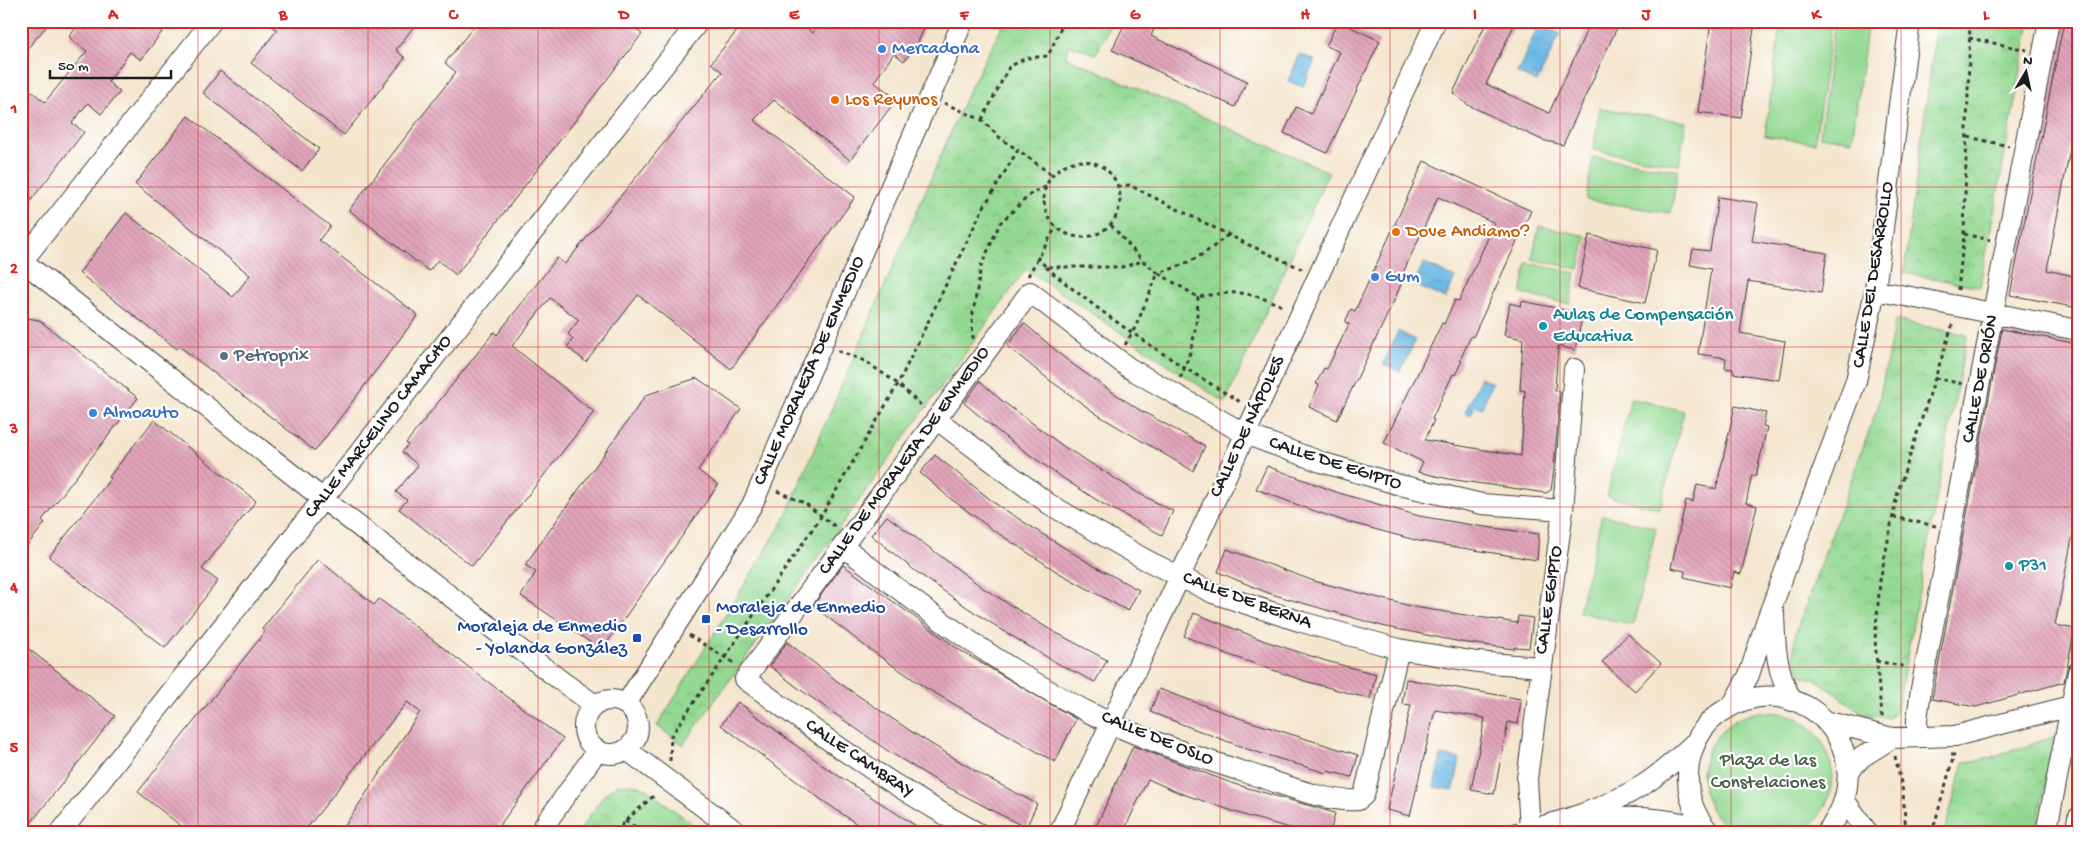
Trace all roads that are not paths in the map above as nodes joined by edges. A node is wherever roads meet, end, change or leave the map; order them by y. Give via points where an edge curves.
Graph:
1 (212, 21) edge
2 (963, 21) edge
3 (1910, 21) edge
4 (2049, 21) edge
5 (1434, 22) edge
6 (691, 24) edge
7 (22, 261) edge
8 (1875, 290) junction
9 (1030, 292) joint
10 (1994, 314) junction
11 (2078, 330) edge
12 (1574, 369) dead end
13 (936, 420) junction
14 (1245, 434) junction
15 (323, 499) junction
16 (1563, 510) junction
17 (846, 542) junction
18 (1179, 578) junction
19 (1774, 604) junction
20 (1399, 649) junction
21 (1541, 667) junction
22 (2078, 672) edge
23 (747, 676) joint
24 (1792, 701) junction
25 (626, 704) junction
26 (1733, 704) junction
27 (595, 705) junction
28 (2074, 706) edge
29 (1825, 721) junction
30 (1111, 723) junction
31 (1917, 736) junction
32 (1892, 738) junction
33 (1694, 744) junction
34 (628, 750) junction
35 (597, 751) junction
36 (1848, 772) junction
37 (1845, 801) junction
38 (2078, 818) edge
39 (1566, 820) junction
40 (1524, 831) edge
41 (1709, 832) edge
42 (60, 833) edge
43 (539, 833) edge
44 (738, 833) edge
45 (978, 833) edge
46 (1059, 833) edge
47 (1826, 833) edge
48 (1868, 833) edge
49 (2046, 833) edge
50 (2075, 833) edge

1 - 7 street
2 - 25 street, CALLE MORALEJA DE ENMEDIO via 752,505
3 - 8 street, CALLE DEL DESARROLLO
4 - 10 street, CALLE DE ORIÓN
5 - 14 street, CALLE DE NÁPOLES
6 - 15 street, CALLE MARCELINO CAMACHO
7 - 15 street
8 - 10 street
8 - 19 street, CALLE DEL DESARROLLO via 1856,381
9 - 13 street, CALLE DE MORALEJA DE ENMEDIO
9 - 14 street, CALLE DE EGIPTO via 1130,368
10 - 11 street
10 - 31 street, CALLE DE ORIÓN via 1925,670
12 - 16 street, CALLE EGIPTO
13 - 17 street, CALLE DE MORALEJA DE ENMEDIO
13 - 18 street, CALLE DE BERNA via 1049,504
14 - 16 street, CALLE DE EGIPTO via 1400,486 1482,504
14 - 18 street, CALLE DE NÁPOLES
15 - 27 street
15 - 42 street, CALLE MARCELINO CAMACHO
16 - 21 street, CALLE EGIPTO
17 - 23 street, CALLE DE MORALEJA DE ENMEDIO
17 - 30 street, CALLE DE OSLO via 904,594 968,639 1034,681
18 - 20 street, CALLE DE BERNA via 1213,593 1302,622
18 - 30 street, CALLE DE NÁPOLES
19 - 24 street, CALLE DEL DESARROLLO via 1776,655 1783,684
19 - 26 street, CALLE DEL DESARROLLO via 1749,674
20 - 21 street, CALLE DE BERNA via 1477,662
20 - 30 street, CALLE DE OSLO via 1367,787 1358,800 1338,800 1225,766
21 - 40 street, CALLE EGIPTO
22 - 28 street
23 - 45 street, CALLE CAMBRAY via 813,730 888,781
24 - 26 street via 1772,697
24 - 29 street
25 - 27 street via 613,700
25 - 34 street via 634,711 638,726 635,742
26 - 33 street via 1715,716
27 - 35 street via 587,713 584,729 589,744
28 - 31 street via 1955,736
28 - 49 street
29 - 32 street
29 - 36 street via 1845,753
30 - 46 street, CALLE DE NÁPOLES
31 - 32 street
32 - 36 street via 1862,757
33 - 39 street via 1644,785
33 - 41 street via 1687,771 1688,792 1695,813
34 - 35 street via 613,755
34 - 44 street
35 - 43 street
36 - 37 street
37 - 47 street
37 - 48 street
38 - 50 street
39 - 40 street
39 - 41 street via 1664,819

